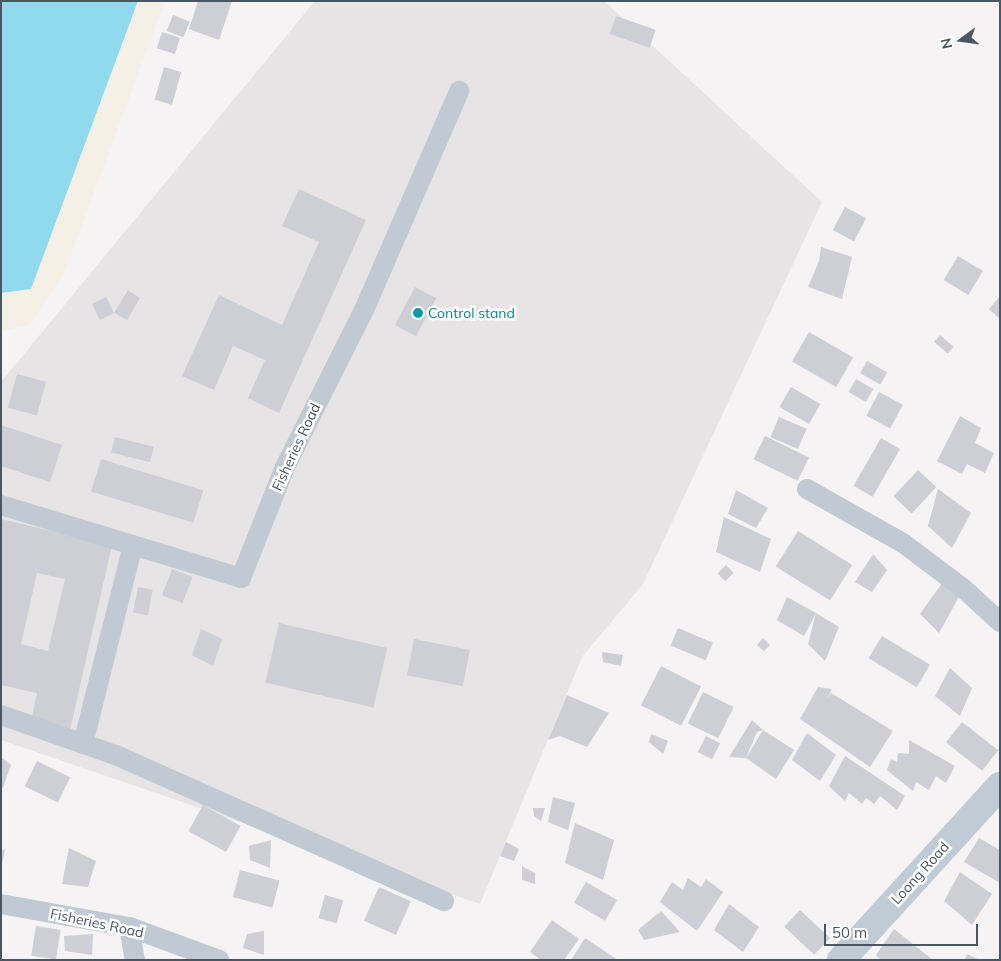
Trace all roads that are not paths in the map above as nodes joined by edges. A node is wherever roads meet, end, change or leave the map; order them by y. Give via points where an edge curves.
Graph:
1 (459, 91) dead end
2 (807, 489) dead end
3 (1, 505) edge
4 (133, 545) junction
5 (1000, 622) edge
6 (1, 716) edge
7 (83, 744) junction
8 (1000, 786) edge
9 (444, 901) dead end
10 (1, 904) edge
11 (129, 927) junction
12 (135, 960) edge
13 (218, 960) edge
14 (841, 960) edge

1 - 4 street, Fisheries Road via 364,310 284,467 241,578
2 - 5 street via 903,543 964,589
3 - 4 street, Fisheries Road
4 - 7 street
6 - 7 street
7 - 9 street via 118,756
8 - 14 street, Loong Road
10 - 11 street, Fisheries Road
11 - 12 street
11 - 13 street, Fisheries Road

